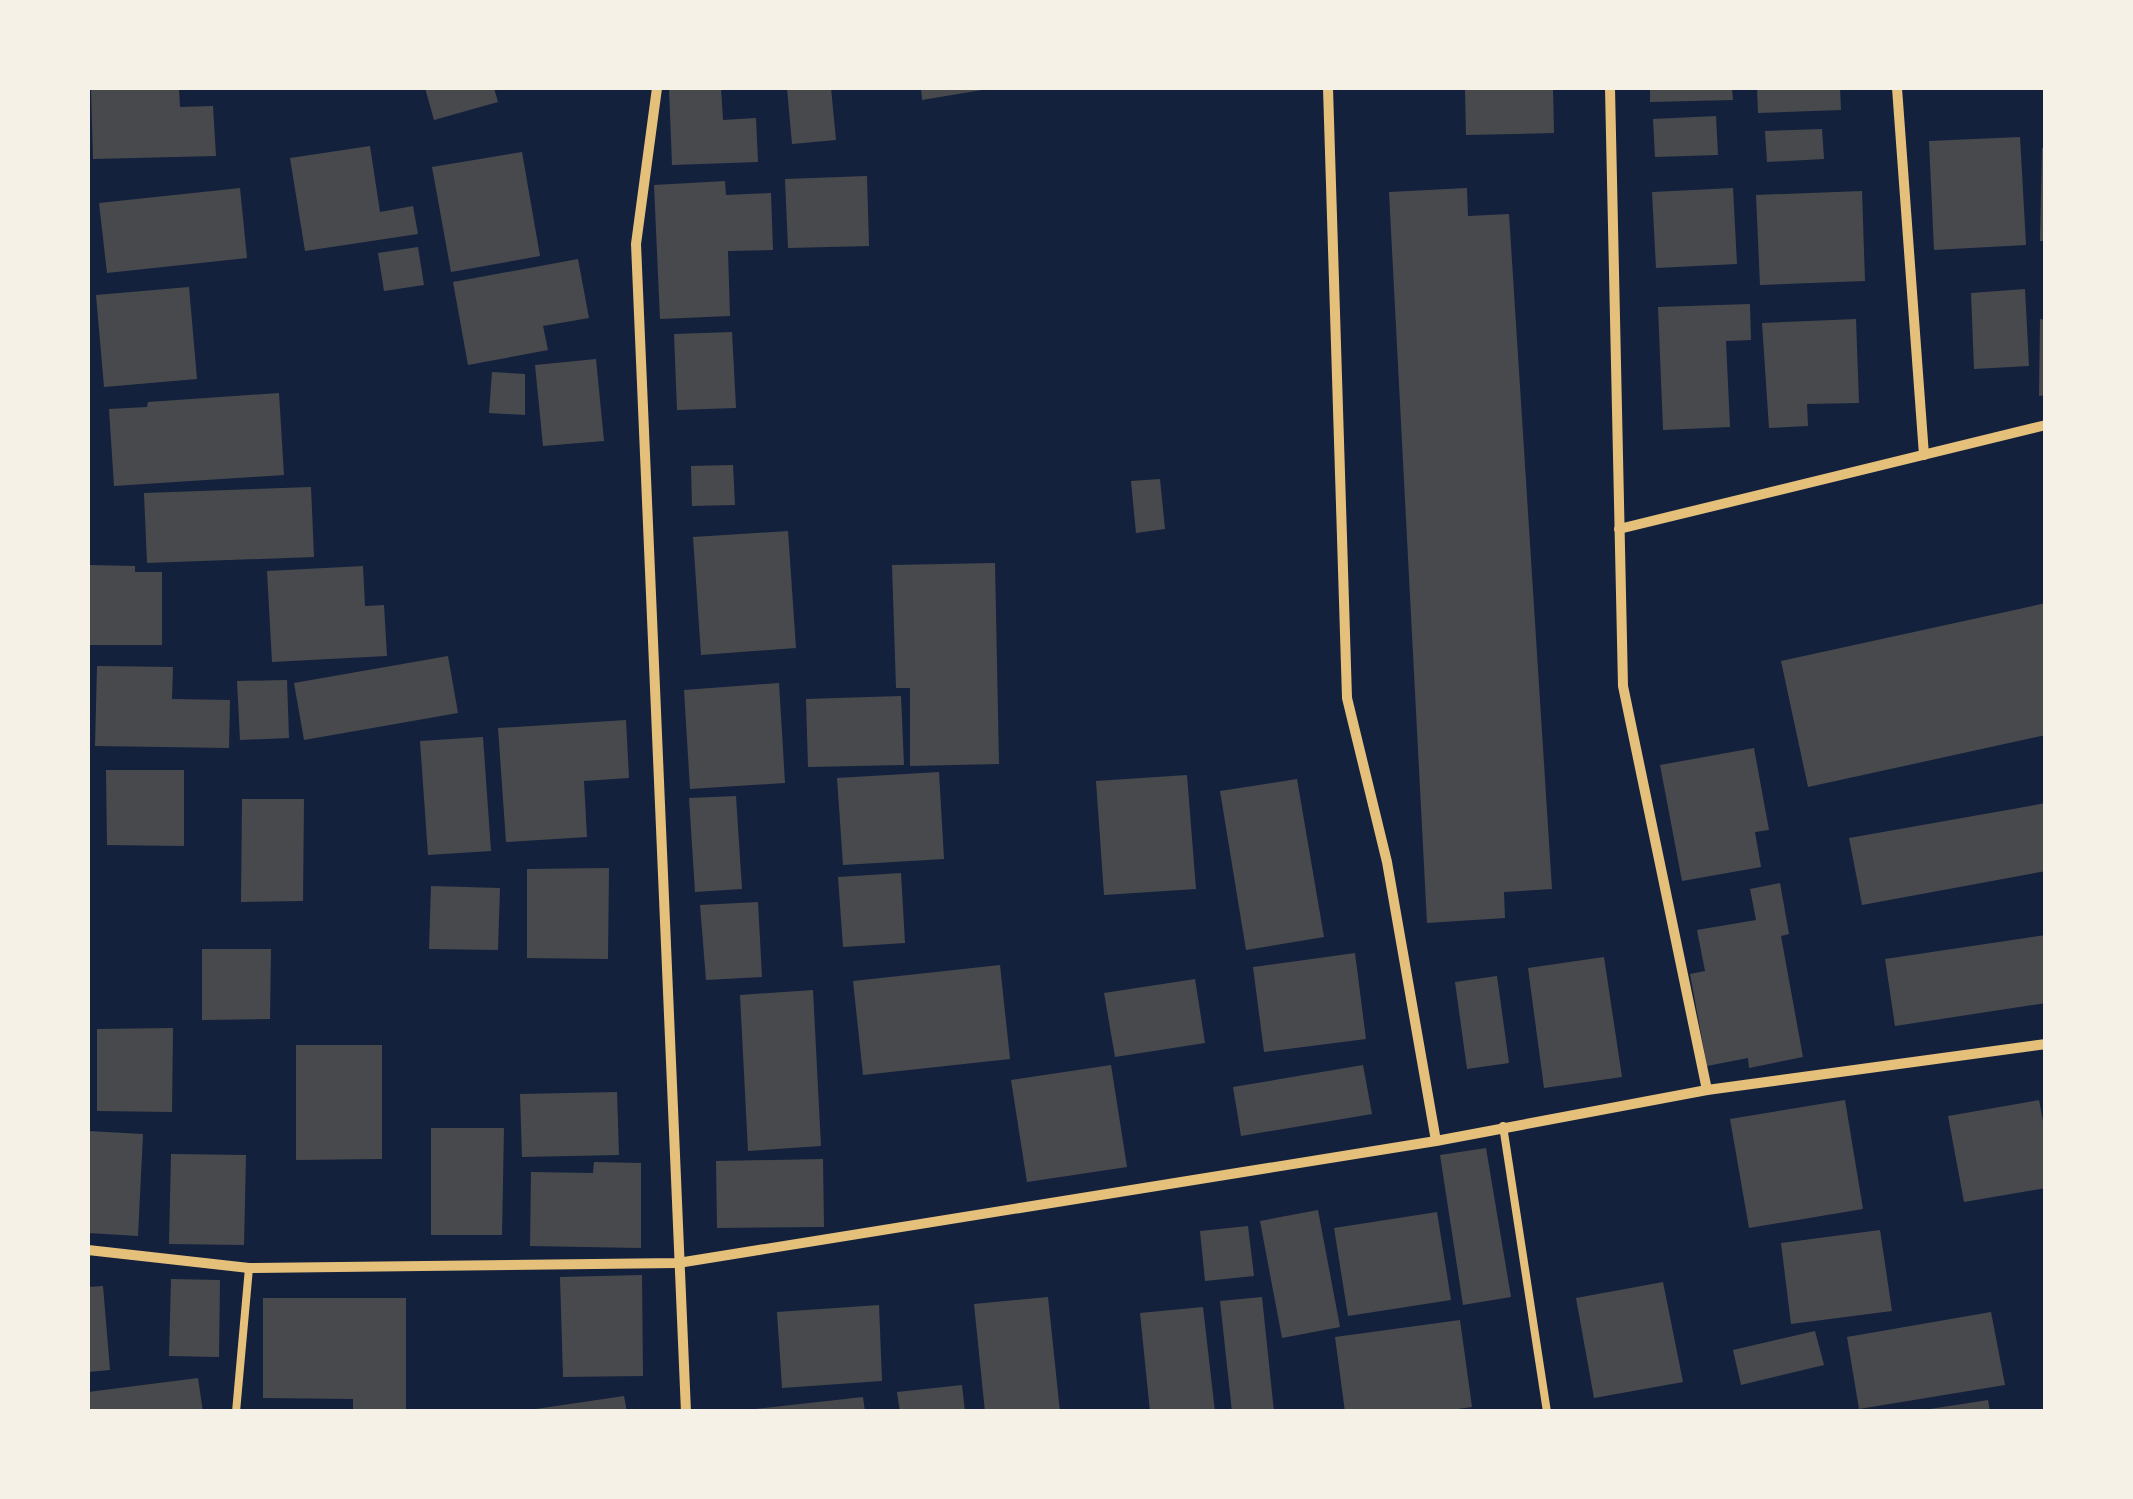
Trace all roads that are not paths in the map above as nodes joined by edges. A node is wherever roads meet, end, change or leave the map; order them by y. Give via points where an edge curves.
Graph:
1 (658, 88) edge
2 (1328, 88) edge
3 (1610, 88) edge
4 (1897, 88) edge
5 (2046, 425) edge
6 (1924, 455) junction
7 (1618, 529) junction
8 (2046, 1044) edge
9 (1707, 1090) junction
10 (1503, 1126) junction
11 (1436, 1141) junction
12 (88, 1250) edge
13 (678, 1264) junction
14 (250, 1268) junction
15 (236, 1412) edge
16 (686, 1412) edge
17 (1547, 1412) edge

1 - 13 street via 636,244
2 - 11 street via 1346,698 1387,862
3 - 7 street
4 - 6 street
5 - 6 street
6 - 7 street
7 - 9 street via 1622,686
8 - 9 street
9 - 10 street
10 - 11 street
10 - 17 lane
11 - 13 street
12 - 14 street
13 - 14 street
13 - 16 street
14 - 15 lane

